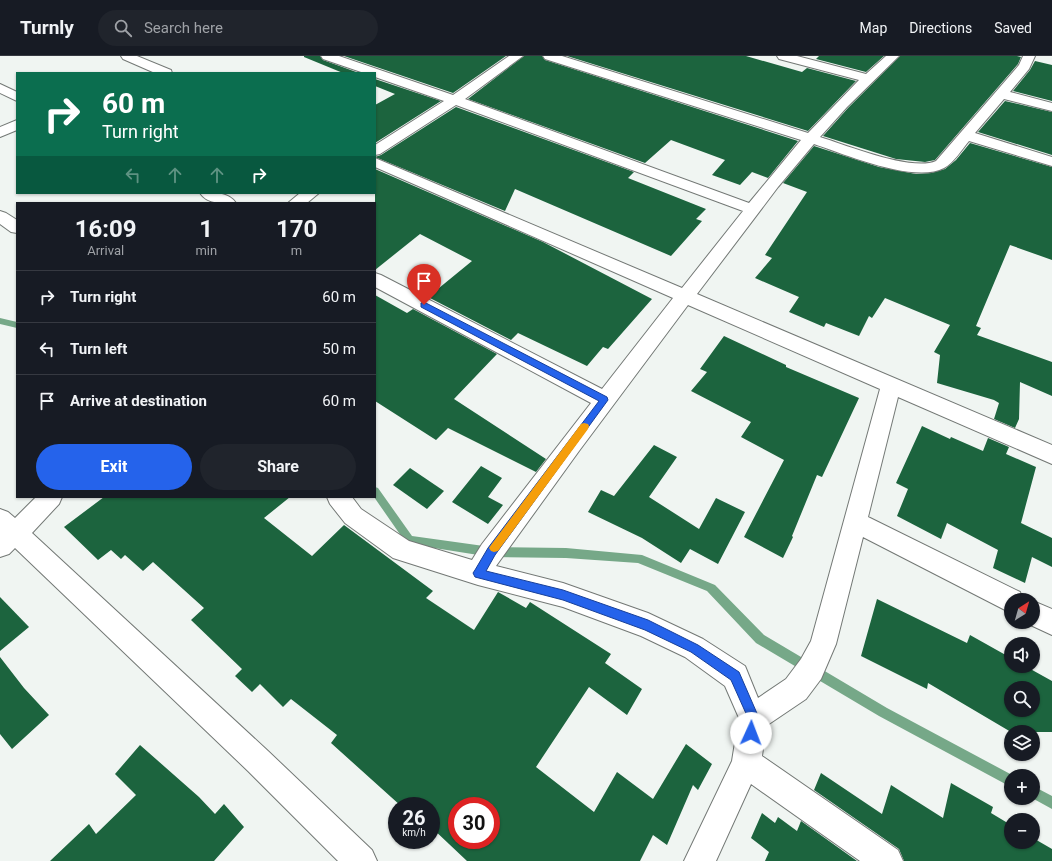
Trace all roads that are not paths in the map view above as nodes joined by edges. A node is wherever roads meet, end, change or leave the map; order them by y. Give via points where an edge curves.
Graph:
1 (127, 56) edge
2 (160, 56) edge
3 (327, 56) edge
4 (517, 56) edge
5 (549, 56) edge
6 (783, 56) edge
7 (893, 56) edge
8 (1029, 56) edge
9 (144, 64) junction
10 (130, 70) dead end
11 (164, 72) edge
12 (374, 72) edge
13 (376, 73) edge
14 (867, 78) junction
15 (0, 88) edge
16 (1001, 94) junction
17 (16, 96) edge
18 (455, 100) junction
19 (1052, 107) edge
20 (16, 125) edge
21 (0, 133) edge
22 (966, 135) junction
23 (811, 138) junction
24 (376, 150) edge
25 (376, 162) edge
26 (1052, 162) edge
27 (210, 194) edge
28 (310, 194) edge
29 (226, 202) edge
30 (298, 202) edge
31 (752, 209) junction
32 (0, 216) edge
33 (16, 227) edge
34 (376, 280) edge
35 (685, 295) junction
36 (892, 385) junction
37 (604, 400) junction
38 (1052, 455) edge
39 (51, 498) edge
40 (339, 498) edge
41 (856, 522) junction
42 (5, 533) edge
43 (478, 573) junction
44 (1004, 597) edge
45 (1040, 616) edge
46 (1052, 622) edge
47 (754, 718) junction
48 (746, 763) junction
49 (361, 861) edge
50 (700, 861) edge
51 (887, 861) edge

1 - 9 street
2 - 9 street
3 - 12 street
4 - 18 street
5 - 23 street
6 - 14 street
7 - 14 street
8 - 16 street via 1025,66
9 - 10 street
9 - 11 street
13 - 18 street
14 - 23 street
15 - 17 street
16 - 19 street
16 - 22 street
18 - 24 street
18 - 31 street
20 - 21 street
22 - 23 street via 941,164 923,169 892,164
22 - 26 street
23 - 31 street
25 - 35 street
27 - 29 street
28 - 30 street
31 - 35 street
32 - 33 street
34 - 37 street
35 - 36 street
35 - 37 street
36 - 38 street
36 - 41 street
37 - 43 street
39 - 42 street
40 - 43 street via 353,516 402,550
41 - 44 street
41 - 47 street via 823,644 812,670 796,689
42 - 49 street via 258,761
43 - 47 street via 563,595 648,626 694,648 735,676
45 - 46 street
47 - 48 street
48 - 50 street
48 - 51 street

